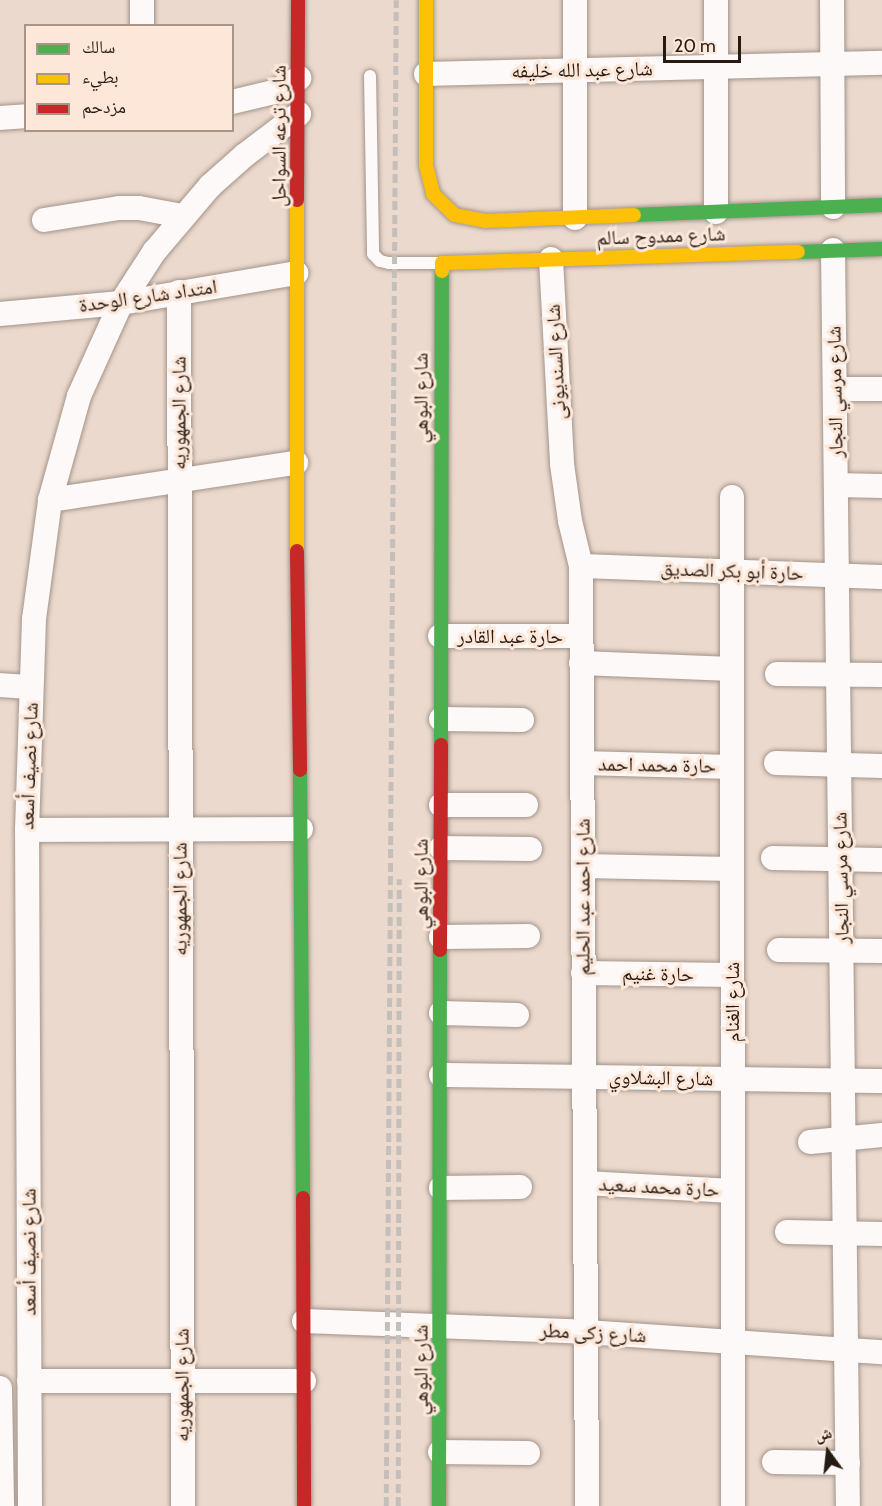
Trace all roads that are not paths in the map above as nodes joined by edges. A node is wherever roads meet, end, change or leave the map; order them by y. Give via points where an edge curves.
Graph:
1 (142, 0) edge
2 (298, 0) edge
3 (426, 0) edge
4 (575, 0) edge
5 (716, 0) edge
6 (832, 0) edge
7 (142, 24) edge
8 (882, 63) edge
9 (831, 64) junction
10 (716, 67) junction
11 (576, 70) junction
12 (426, 74) junction
13 (370, 76) dead end
14 (299, 78) junction
15 (234, 102) edge
16 (299, 114) junction
17 (24, 116) edge
18 (0, 118) edge
19 (882, 206) edge
20 (833, 207) junction
21 (716, 212) junction
22 (183, 216) junction
23 (575, 218) junction
24 (44, 220) dead end
25 (882, 249) edge
26 (833, 250) junction
27 (551, 260) junction
28 (442, 263) junction
29 (296, 273) junction
30 (178, 292) junction
31 (121, 303) junction
32 (0, 314) edge
33 (835, 389) junction
34 (882, 389) edge
35 (296, 463) junction
36 (562, 464) joint
37 (179, 482) junction
38 (836, 485) junction
39 (882, 486) edge
40 (732, 497) dead end
41 (50, 500) junction
42 (581, 566) junction
43 (732, 571) junction
44 (837, 575) junction
45 (882, 577) edge
46 (440, 636) junction
47 (580, 636) junction
48 (581, 663) junction
49 (732, 669) junction
50 (777, 674) dead end
51 (838, 674) junction
52 (882, 675) edge
53 (0, 685) edge
54 (32, 687) junction
55 (441, 719) junction
56 (522, 720) dead end
57 (776, 763) dead end
58 (582, 764) junction
59 (840, 765) junction
60 (882, 766) edge
61 (732, 767) junction
62 (441, 805) junction
63 (526, 805) dead end
64 (180, 829) junction
65 (301, 829) junction
66 (27, 830) junction
67 (441, 848) junction
68 (530, 849) dead end
69 (773, 858) dead end
70 (841, 859) junction
71 (882, 860) edge
72 (583, 867) junction
73 (732, 869) junction
74 (528, 936) dead end
75 (441, 937) junction
76 (779, 950) dead end
77 (842, 950) junction
78 (882, 951) edge
79 (583, 973) junction
80 (732, 975) junction
81 (441, 1013) junction
82 (517, 1015) dead end
83 (441, 1075) junction
84 (584, 1077) junction
85 (732, 1079) junction
86 (844, 1080) junction
87 (882, 1080) edge
88 (882, 1135) edge
89 (844, 1138) junction
90 (810, 1142) dead end
91 (585, 1183) junction
92 (520, 1187) dead end
93 (441, 1188) junction
94 (733, 1191) junction
95 (787, 1232) dead end
96 (845, 1234) junction
97 (882, 1234) edge
98 (303, 1321) junction
99 (440, 1326) junction
100 (586, 1332) junction
101 (733, 1342) junction
102 (847, 1349) junction
103 (882, 1352) edge
104 (182, 1380) junction
105 (29, 1381) junction
106 (304, 1381) junction
107 (0, 1388) edge
108 (440, 1452) junction
109 (528, 1453) dead end
110 (774, 1462) dead end
111 (848, 1463) junction
112 (2, 1506) edge
113 (30, 1506) edge
114 (183, 1506) edge
115 (304, 1506) edge
116 (439, 1506) edge
117 (587, 1506) edge
118 (733, 1506) edge
119 (848, 1506) edge

1 - 7 street
2 - 14 street, شارع ترعه السواحل
3 - 12 street
4 - 11 street
5 - 10 street
6 - 9 street
8 - 9 street, شارع عبد الله خليفه
9 - 10 street, شارع عبد الله خليفه
9 - 20 street
10 - 11 street, شارع عبد الله خليفه
10 - 21 street
11 - 12 street, شارع عبد الله خليفه
11 - 23 street
12 - 23 street, شارع ممدوح سالم via 426,165 433,194 455,214 485,221
13 - 28 lane via 373,254 389,263
14 - 15 street via 273,92
14 - 16 street, شارع ترعه السواحل
16 - 22 street, شارع نصيف أسعد via 245,155
16 - 29 street, شارع ترعه السواحل
17 - 18 street
19 - 20 street, شارع ممدوح سالم
20 - 21 street, شارع ممدوح سالم
21 - 23 street, شارع ممدوح سالم
22 - 24 street via 119,208
22 - 31 street, شارع نصيف أسعد
25 - 26 street, شارع ممدوح سالم
26 - 27 street, شارع ممدوح سالم
26 - 33 street, شارع مرسي النجار
27 - 28 street, شارع ممدوح سالم
27 - 36 street, شارع السنديونى
28 - 46 street, شارع البوهي
29 - 30 street, امتداد شارع الوحدة
29 - 35 street
30 - 31 street, امتداد شارع الوحدة
30 - 37 street, شارع الجمهوريه
31 - 32 street, امتداد شارع الوحدة
31 - 41 street, شارع نصيف أسعد via 79,396
33 - 34 street
33 - 38 street, شارع مرسي النجار
35 - 37 street
35 - 65 street
36 - 42 street, شارع احمد عبد الحليم
37 - 41 street
37 - 64 street, شارع الجمهوريه
38 - 39 street
38 - 44 street, شارع مرسي النجار
40 - 43 street, شارع الغنام
41 - 54 street, شارع نصيف أسعد via 34,619
42 - 43 street, حارة أبو بكر الصديق
42 - 47 street, شارع احمد عبد الحليم
43 - 44 street, حارة أبو بكر الصديق
43 - 49 street, شارع الغنام
44 - 45 street, حارة أبو بكر الصديق
44 - 51 street, شارع مرسي النجار
46 - 47 street, حارة عبد القادر
46 - 55 street, شارع البوهي
47 - 48 street, شارع احمد عبد الحليم
48 - 49 street
48 - 58 street, شارع احمد عبد الحليم
49 - 61 street, شارع الغنام
50 - 51 street
51 - 52 street
51 - 59 street, شارع مرسي النجار
53 - 54 street
54 - 66 street, شارع نصيف أسعد
55 - 56 street
55 - 62 street, شارع البوهي
57 - 59 street
58 - 61 street, حارة محمد احمد
58 - 72 street, شارع احمد عبد الحليم
59 - 60 street
59 - 70 street, شارع مرسي النجار
61 - 73 street, شارع الغنام
62 - 63 street
62 - 67 street, شارع البوهي
64 - 65 street
64 - 66 street
64 - 104 street, شارع الجمهوريه
65 - 98 street
66 - 105 street, شارع نصيف أسعد
67 - 68 street
67 - 75 street, شارع البوهي
69 - 70 street
70 - 71 street
70 - 77 street, شارع مرسي النجار
72 - 73 street
72 - 79 street, شارع احمد عبد الحليم
73 - 80 street, شارع الغنام
74 - 75 street
75 - 81 street, شارع البوهي
76 - 77 street
77 - 78 street
77 - 86 street, شارع مرسي النجار
79 - 80 street, حارة غنيم
79 - 84 street, شارع احمد عبد الحليم
80 - 85 street, شارع الغنام
81 - 82 street
81 - 83 street, شارع البوهي
83 - 84 street, شارع البشلاوي
83 - 93 street, شارع البوهي
84 - 85 street, شارع البشلاوي
84 - 91 street, شارع احمد عبد الحليم
85 - 86 street, شارع البشلاوي
85 - 94 street, شارع الغنام
86 - 87 street, شارع البشلاوي
86 - 89 street, شارع مرسي النجار
88 - 89 street
89 - 90 street
89 - 96 street, شارع مرسي النجار
91 - 94 street, حارة محمد سعيد
91 - 100 street, شارع احمد عبد الحليم
92 - 93 street
93 - 99 street, شارع البوهي
94 - 101 street, شارع الغنام
95 - 96 street
96 - 97 street
96 - 102 street, شارع مرسي النجار
98 - 99 street, شارع زكى مطر
98 - 106 street
99 - 100 street, شارع زكى مطر
99 - 108 street, شارع البوهي
100 - 101 street, شارع زكى مطر
100 - 117 street, شارع احمد عبد الحليم
101 - 102 street, شارع زكى مطر
101 - 118 street, شارع الغنام
102 - 103 street, شارع زكى مطر
102 - 111 street, شارع مرسي النجار
104 - 105 street
104 - 106 street
104 - 114 street, شارع الجمهوريه
105 - 113 street, شارع نصيف أسعد
106 - 115 street
107 - 112 street
108 - 109 street
108 - 116 street, شارع البوهي
110 - 111 street
111 - 119 street, شارع مرسي النجار

